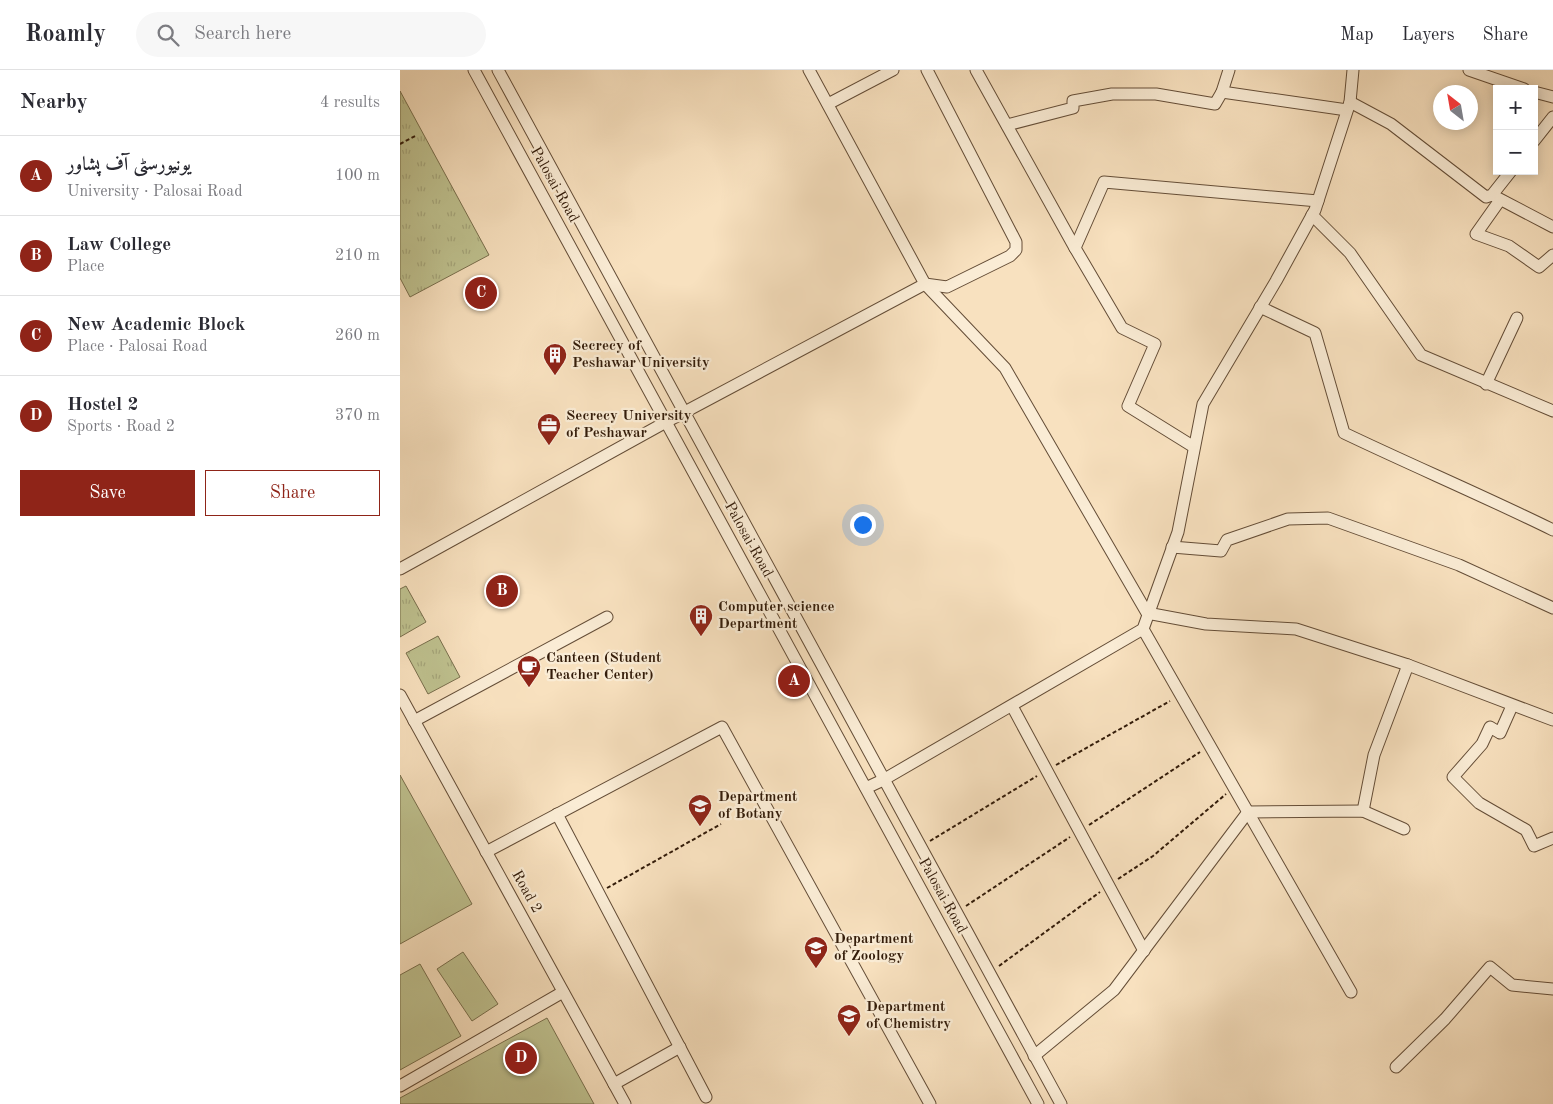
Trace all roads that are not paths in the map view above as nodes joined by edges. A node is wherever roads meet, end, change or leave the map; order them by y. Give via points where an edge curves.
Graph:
1 (474, 70) edge
2 (498, 70) edge
3 (809, 70) edge
4 (893, 70) edge
5 (927, 70) edge
6 (976, 70) edge
7 (1229, 70) edge
8 (1353, 70) edge
9 (1469, 70) edge
10 (1512, 85) edge
11 (1222, 92) junction
12 (1538, 93) edge
13 (1553, 97) edge
14 (828, 104) junction
15 (1348, 106) junction
16 (1553, 117) edge
17 (1007, 125) junction
18 (1538, 136) edge
19 (1509, 175) edge
20 (1496, 197) junction
21 (1318, 201) junction
22 (1312, 215) junction
23 (1553, 226) edge
24 (1075, 248) junction
25 (1553, 255) edge
26 (925, 284) junction
27 (1260, 307) junction
28 (1517, 318) dead end
29 (1486, 384) junction
30 (1553, 411) edge
31 (687, 412) junction
32 (666, 422) junction
33 (1194, 447) junction
34 (1553, 530) edge
35 (1172, 546) junction
36 (400, 569) edge
37 (1553, 608) edge
38 (1147, 613) junction
39 (607, 617) dead end
40 (1143, 629) junction
41 (1408, 666) junction
42 (400, 695) edge
43 (1012, 706) junction
44 (1512, 706) junction
45 (1553, 720) edge
46 (414, 721) junction
47 (883, 780) junction
48 (866, 788) junction
49 (1364, 811) junction
50 (1248, 812) junction
51 (557, 814) junction
52 (1404, 829) dead end
53 (1553, 838) edge
54 (486, 852) junction
55 (1144, 951) junction
56 (1553, 989) edge
57 (563, 992) junction
58 (1351, 992) dead end
59 (1000, 994) junction
60 (983, 1002) junction
61 (680, 1047) junction
62 (1034, 1056) junction
63 (1396, 1067) dead end
64 (614, 1084) junction
65 (400, 1086) edge
66 (706, 1097) dead end
67 (625, 1104) edge
68 (930, 1104) edge
69 (1038, 1104) edge
70 (1060, 1104) edge

1 - 32 street, Palosai Road
2 - 31 street
3 - 14 street
4 - 14 street
5 - 26 street via 1016,242 1016,250 947,287
6 - 17 street
7 - 11 street
8 - 15 street
9 - 10 street
11 - 15 street
11 - 17 street via 1216,104 1156,94 1112,94 1073,101 1073,108
12 - 13 street
14 - 26 street
15 - 20 street via 1391,124 1486,197
15 - 21 street
16 - 18 street
17 - 24 street
19 - 20 street
20 - 23 street
20 - 25 street via 1476,234 1509,246 1539,267
21 - 22 street
21 - 24 street via 1104,182
22 - 27 street
22 - 29 street via 1350,253 1421,355
24 - 33 street via 1122,328 1155,344 1128,406
26 - 31 street
26 - 38 street via 1005,368
27 - 33 street via 1202,404
27 - 34 street via 1315,333 1344,433
28 - 29 street
29 - 30 street
31 - 32 street
31 - 47 street
32 - 36 street
32 - 48 street, Palosai Road
33 - 35 street via 1178,532
35 - 37 street via 1221,552 1227,540 1288,519 1328,518 1459,565
35 - 38 street
38 - 40 street
38 - 41 street via 1206,624 1296,629
39 - 46 street
40 - 43 street
40 - 50 street
41 - 44 street
41 - 49 street via 1374,755
42 - 46 street, Road 2
43 - 47 street
43 - 55 street
44 - 45 street
44 - 53 street via 1500,733 1490,727 1482,744 1453,777 1479,803 1526,830 1534,846
46 - 54 street, Road 2
47 - 48 street
47 - 59 street
48 - 60 street, Palosai Road
49 - 50 street
49 - 52 street
50 - 55 street
50 - 58 street
51 - 54 street
51 - 61 street
51 - 68 street via 722,727
54 - 57 street, Road 2
55 - 62 street via 1114,990
56 - 63 street via 1512,985 1490,967 1445,1019
57 - 64 street, Road 2
57 - 65 street
59 - 60 street
59 - 62 street
60 - 69 street, Palosai Road
61 - 64 street
61 - 66 street
62 - 70 street
64 - 67 street, Road 2

